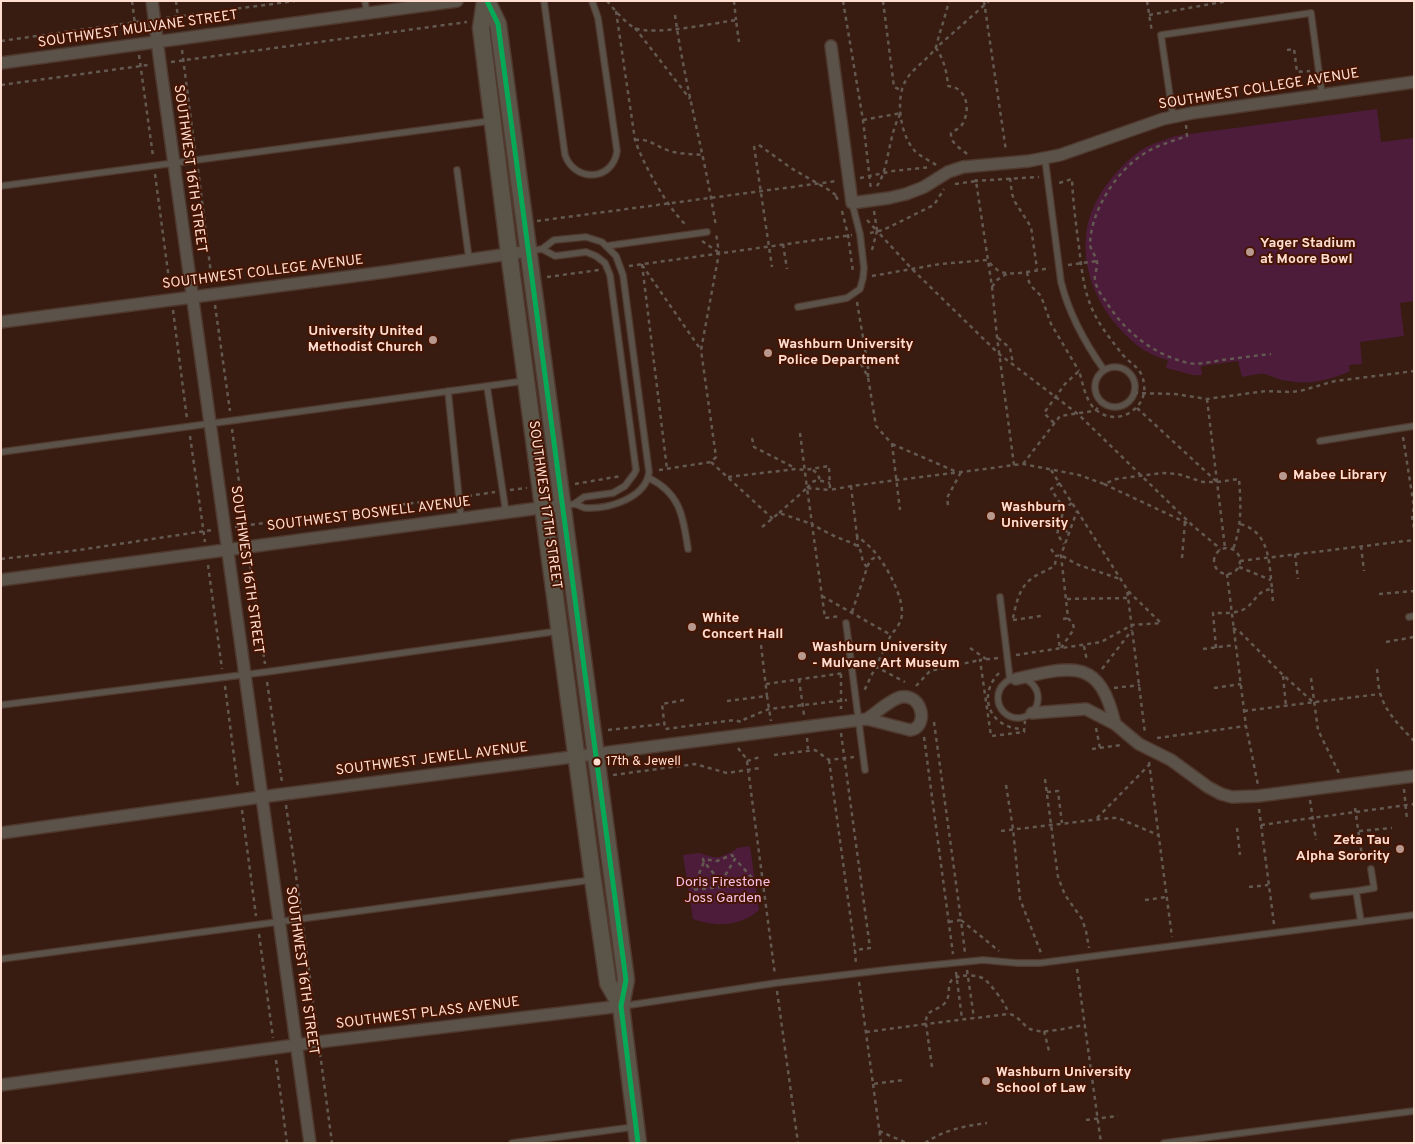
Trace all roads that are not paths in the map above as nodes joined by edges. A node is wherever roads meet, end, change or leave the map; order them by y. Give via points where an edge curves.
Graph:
1 (152, 1) edge
2 (365, 1) edge
3 (457, 1) edge
4 (486, 1) edge
5 (544, 1) edge
6 (592, 1) edge
7 (366, 14) junction
8 (158, 42) junction
9 (831, 46) dead end
10 (1, 63) edge
11 (1414, 82) edge
12 (1322, 95) junction
13 (1173, 117) junction
14 (492, 121) junction
15 (1045, 158) junction
16 (174, 164) junction
17 (458, 170) dead end
18 (1, 186) edge
19 (852, 205) junction
20 (707, 232) dead end
21 (606, 246) junction
22 (535, 250) junction
23 (509, 253) junction
24 (469, 259) junction
25 (192, 297) junction
26 (798, 307) dead end
27 (1, 322) edge
28 (1104, 370) junction
29 (527, 381) junction
30 (487, 386) junction
31 (448, 391) junction
32 (210, 424) junction
33 (1414, 426) edge
34 (1320, 441) dead end
35 (1, 452) edge
36 (649, 475) junction
37 (568, 505) junction
38 (544, 508) junction
39 (506, 513) junction
40 (461, 518) junction
41 (227, 549) junction
42 (688, 549) dead end
43 (1, 580) edge
44 (1000, 597) dead end
45 (846, 623) dead end
46 (561, 631) junction
47 (245, 674) junction
48 (1013, 679) junction
49 (1, 706) edge
50 (1028, 715) junction
51 (863, 719) junction
52 (1115, 724) junction
53 (595, 754) junction
54 (577, 757) junction
55 (865, 770) dead end
56 (1408, 776) edge
57 (261, 797) junction
58 (1, 833) edge
59 (1372, 869) dead end
60 (594, 880) junction
61 (1356, 890) junction
62 (1313, 896) dead end
63 (1414, 915) edge
64 (279, 922) junction
65 (1361, 922) junction
66 (1, 959) edge
67 (620, 1006) junction
68 (296, 1045) junction
69 (1, 1085) edge
70 (1414, 1111) edge
71 (637, 1135) edge
72 (310, 1143) edge
73 (512, 1143) edge
74 (1164, 1143) edge

1 - 8 street, SOUTHWEST 16TH STREET
2 - 7 lane
3 - 7 street, SOUTHWEST MULVANE STREET
4 - 14 main road, SOUTHWEST 17TH STREET via 480,28
4 - 22 main road, SOUTHWEST 17TH STREET via 498,24 525,223
5 - 6 lane via 565,155 576,171 590,175 608,169 617,152 598,18
7 - 8 street, SOUTHWEST MULVANE STREET
8 - 10 street, SOUTHWEST MULVANE STREET
8 - 16 street, SOUTHWEST 16TH STREET
9 - 19 street
11 - 12 street, SOUTHWEST COLLEGE AVENUE
12 - 13 street, SOUTHWEST COLLEGE AVENUE
12 - 13 lane via 1311,13 1161,35
13 - 15 street, SOUTHWEST COLLEGE AVENUE
14 - 16 lane
14 - 23 main road, SOUTHWEST 17TH STREET
15 - 19 street, SOUTHWEST COLLEGE AVENUE via 1007,158 963,168 948,172 906,194
15 - 28 lane via 1065,298
16 - 18 lane
16 - 25 street, SOUTHWEST 16TH STREET
17 - 24 lane
19 - 26 lane via 864,268 860,289 847,298
20 - 21 lane
21 - 22 lane via 586,237 554,240
21 - 36 lane via 616,256 623,275
22 - 23 street, SOUTHWEST COLLEGE AVENUE
22 - 37 main road, SOUTHWEST 17TH STREET via 559,483
22 - 37 lane via 555,256 586,252 605,263 610,275 636,470 626,486 613,493 584,497
23 - 24 street, SOUTHWEST COLLEGE AVENUE
23 - 29 main road, SOUTHWEST 17TH STREET
24 - 25 street, SOUTHWEST COLLEGE AVENUE
25 - 27 street, SOUTHWEST COLLEGE AVENUE
25 - 32 street, SOUTHWEST 16TH STREET
28 - 28 lane via 1095,386 1097,395 1110,406 1127,403 1134,393 1134,382 1129,372 1120,367
29 - 30 lane
29 - 38 main road, SOUTHWEST 17TH STREET
30 - 31 lane
30 - 39 lane
31 - 32 lane
31 - 40 lane
32 - 35 lane
32 - 41 street, SOUTHWEST 16TH STREET
33 - 34 lane
36 - 37 lane via 644,486 618,504 585,508
36 - 42 lane via 676,501
37 - 38 street, SOUTHWEST BOSWELL AVENUE
37 - 53 main road, SOUTHWEST 17TH STREET
38 - 39 street, SOUTHWEST BOSWELL AVENUE
38 - 46 main road, SOUTHWEST 17TH STREET
39 - 40 street, SOUTHWEST BOSWELL AVENUE
40 - 41 street, SOUTHWEST BOSWELL AVENUE
41 - 43 street, SOUTHWEST BOSWELL AVENUE
41 - 47 street, SOUTHWEST 16TH STREET
44 - 48 lane
45 - 51 lane via 856,699
46 - 47 lane
46 - 54 main road, SOUTHWEST 17TH STREET
47 - 49 lane
47 - 57 street, SOUTHWEST 16TH STREET
48 - 50 lane via 1029,682 1038,696 1036,706
48 - 50 lane via 1003,685 998,702 1010,717
48 - 52 street via 1074,669 1084,672 1103,689
50 - 52 street via 1086,708
51 - 53 street, SOUTHWEST JEWELL AVENUE
51 - 55 lane
52 - 56 street via 1138,744 1171,760 1202,784 1232,797
53 - 54 street, SOUTHWEST JEWELL AVENUE
53 - 67 main road, SOUTHWEST 17TH STREET via 626,980
54 - 57 street, SOUTHWEST JEWELL AVENUE
54 - 60 main road, SOUTHWEST 17TH STREET
57 - 58 street, SOUTHWEST JEWELL AVENUE
57 - 64 street, SOUTHWEST 16TH STREET
59 - 61 lane via 1374,888
60 - 64 lane
60 - 67 main road, SOUTHWEST 17TH STREET via 608,983
61 - 62 lane
61 - 65 lane
63 - 65 lane
64 - 66 lane
64 - 68 street, SOUTHWEST 16TH STREET
65 - 67 lane via 1040,963 983,960 857,973
67 - 68 street, SOUTHWEST PLASS AVENUE
67 - 71 main road, SOUTHWEST 17TH STREET
68 - 69 street, SOUTHWEST PLASS AVENUE
68 - 72 street, SOUTHWEST 16TH STREET
70 - 74 lane
71 - 73 lane

